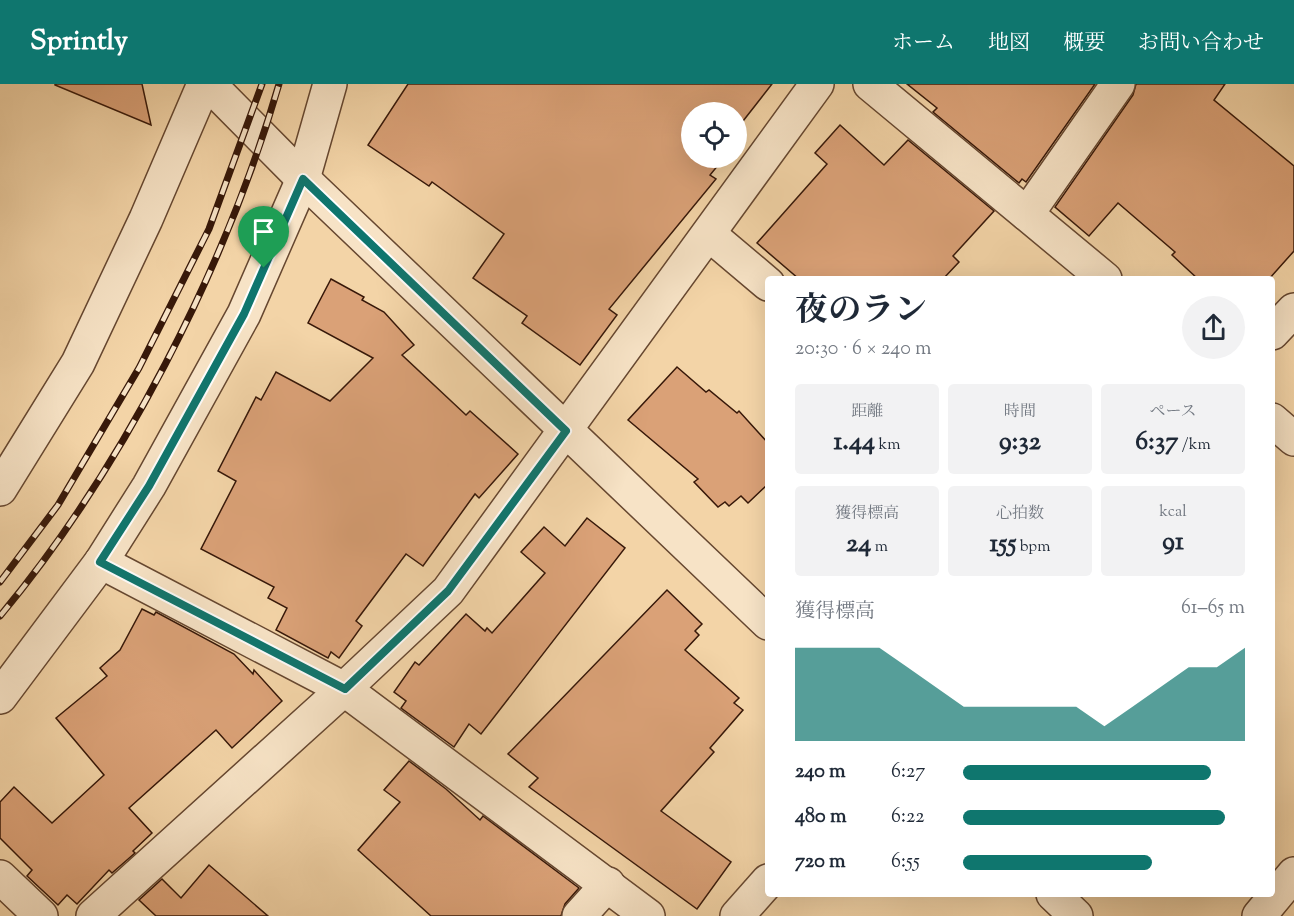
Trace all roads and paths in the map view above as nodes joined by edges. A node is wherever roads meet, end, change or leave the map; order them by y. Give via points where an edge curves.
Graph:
1 (204, 84) edge
2 (209, 84) edge
3 (330, 84) edge
4 (817, 84) edge
5 (870, 84) edge
6 (1118, 84) edge
7 (303, 179) junction
8 (1027, 214) junction
9 (710, 235) junction
10 (1101, 276) edge
11 (765, 281) edge
12 (1294, 310) edge
13 (1275, 330) edge
14 (1275, 423) edge
15 (566, 431) junction
16 (1294, 439) edge
17 (0, 489) edge
18 (100, 562) junction
19 (765, 620) edge
20 (345, 689) junction
21 (0, 697) edge
22 (1294, 874) edge
23 (0, 877) edge
24 (765, 883) edge
25 (608, 884) junction
26 (1275, 896) edge
27 (1056, 897) edge
28 (1274, 897) edge
29 (41, 916) edge
30 (93, 916) edge
31 (579, 916) edge
32 (648, 916) edge
33 (737, 916) edge
34 (1076, 916) edge
35 (1258, 916) edge

1 - 17 street via 78,363
2 - 7 street
3 - 7 street
4 - 9 street
5 - 8 street
6 - 8 street
7 - 15 street
7 - 18 street via 244,314 149,486
8 - 10 street
9 - 11 street
9 - 15 street
12 - 13 street
14 - 16 street
15 - 19 street
15 - 20 street via 448,591
18 - 20 street
18 - 21 street
20 - 25 street
20 - 30 street
22 - 26 street
23 - 29 street
24 - 33 street
25 - 31 street
25 - 32 street
27 - 34 street
28 - 35 street

